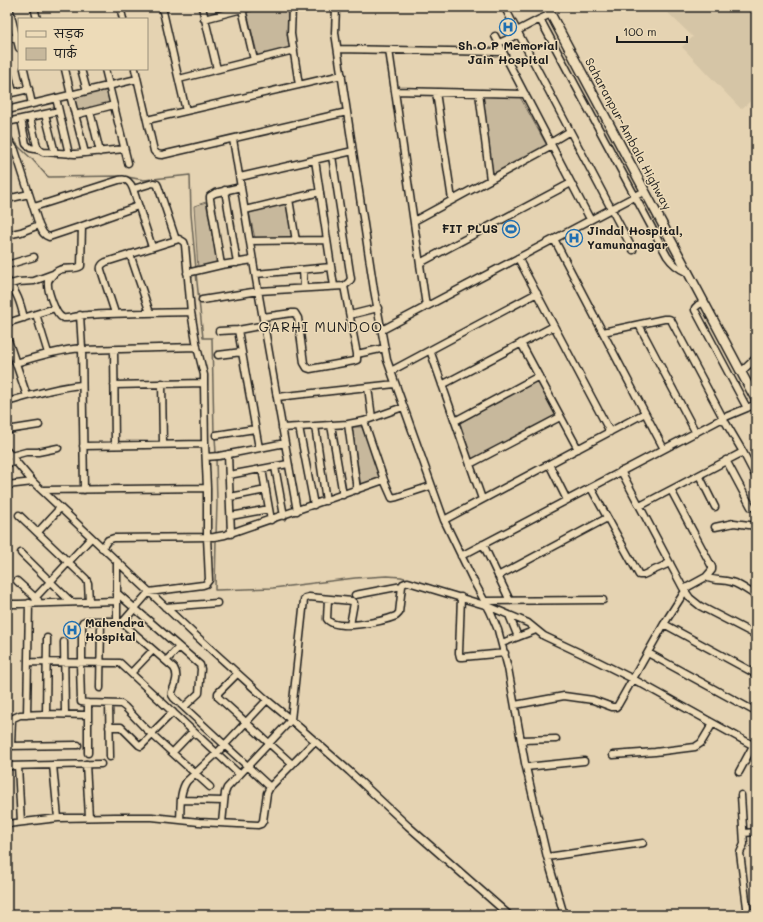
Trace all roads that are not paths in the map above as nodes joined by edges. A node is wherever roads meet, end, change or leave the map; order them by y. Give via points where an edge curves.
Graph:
1 (9, 7) edge
2 (34, 7) edge
3 (120, 7) edge
4 (162, 7) edge
5 (202, 7) edge
6 (250, 7) edge
7 (292, 7) edge
8 (336, 7) edge
9 (505, 8) edge
10 (242, 9) junction
11 (549, 11) edge
12 (37, 18) edge
13 (123, 18) edge
14 (204, 19) junction
15 (540, 19) junction
16 (518, 32) junction
17 (495, 36) dead end
18 (18, 37) edge
19 (7, 39) edge
20 (499, 43) junction
21 (338, 49) junction
22 (294, 50) junction
23 (389, 50) junction
24 (503, 52) junction
25 (254, 60) junction
26 (7, 68) edge
27 (25, 70) edge
28 (65, 70) edge
29 (81, 70) edge
30 (105, 70) edge
31 (135, 70) edge
32 (217, 70) junction
33 (342, 74) junction
34 (137, 79) junction
35 (179, 79) junction
36 (299, 85) junction
37 (109, 86) junction
38 (29, 89) junction
39 (87, 91) junction
40 (395, 91) junction
41 (436, 92) junction
42 (10, 93) edge
43 (478, 93) junction
44 (525, 94) junction
45 (71, 95) junction
46 (56, 98) junction
47 (32, 104) junction
48 (114, 105) junction
49 (7, 110) edge
50 (59, 111) junction
51 (90, 111) junction
52 (186, 111) junction
53 (347, 112) junction
54 (45, 114) junction
55 (75, 115) junction
56 (30, 118) junction
57 (21, 119) junction
58 (147, 120) junction
59 (7, 122) edge
60 (570, 131) junction
61 (7, 138) edge
62 (233, 139) junction
63 (551, 144) junction
64 (124, 149) junction
65 (40, 150) junction
66 (353, 151) junction
67 (100, 152) junction
68 (55, 153) junction
69 (69, 154) junction
70 (85, 154) junction
71 (332, 156) junction
72 (315, 160) junction
73 (128, 163) dead end
74 (240, 177) junction
75 (490, 180) junction
76 (571, 183) junction
77 (241, 187) junction
78 (133, 189) junction
79 (225, 190) junction
80 (645, 190) junction
81 (320, 192) junction
82 (29, 194) junction
83 (634, 196) junction
84 (7, 199) edge
85 (289, 199) junction
86 (452, 200) junction
87 (138, 206) junction
88 (34, 207) junction
89 (611, 208) junction
90 (245, 210) junction
91 (590, 219) junction
92 (414, 221) junction
93 (40, 225) junction
94 (82, 226) junction
95 (7, 235) edge
96 (554, 239) junction
97 (176, 240) junction
98 (327, 240) junction
99 (296, 241) junction
100 (250, 242) junction
101 (152, 248) junction
102 (633, 250) dead end
103 (130, 254) junction
104 (34, 257) dead end
105 (518, 258) junction
106 (253, 260) junction
107 (237, 263) junction
108 (420, 263) junction
109 (7, 265) edge
110 (221, 266) junction
111 (331, 268) junction
112 (303, 270) junction
113 (193, 272) junction
114 (54, 273) junction
115 (688, 273) junction
116 (256, 274) junction
117 (8, 283) edge
118 (334, 286) junction
119 (344, 286) junction
120 (304, 288) junction
121 (259, 291) junction
122 (537, 294) junction
123 (202, 300) dead end
124 (704, 302) junction
125 (426, 306) junction
126 (54, 308) junction
127 (378, 308) junction
128 (191, 312) junction
129 (115, 313) junction
130 (150, 313) junction
131 (36, 314) junction
132 (80, 315) junction
133 (350, 315) junction
134 (263, 316) junction
135 (24, 318) junction
136 (7, 323) edge
137 (265, 325) junction
138 (639, 325) junction
139 (554, 326) junction
140 (238, 330) junction
141 (382, 330) junction
142 (219, 331) dead end
143 (603, 332) junction
144 (7, 337) edge
145 (521, 343) junction
146 (197, 347) junction
147 (385, 348) junction
148 (82, 349) junction
149 (114, 349) junction
150 (430, 350) junction
151 (242, 352) junction
152 (48, 353) junction
153 (357, 354) junction
154 (218, 355) dead end
155 (756, 358) edge
156 (16, 364) junction
157 (391, 371) junction
158 (741, 372) junction
159 (539, 376) junction
160 (204, 383) junction
161 (162, 384) junction
162 (395, 384) junction
163 (82, 385) junction
164 (114, 385) junction
165 (442, 385) junction
166 (368, 387) junction
167 (27, 396) junction
168 (277, 398) junction
169 (756, 400) edge
170 (7, 402) edge
171 (756, 404) edge
172 (403, 407) junction
173 (747, 408) junction
174 (645, 414) junction
175 (560, 417) junction
176 (372, 418) junction
177 (723, 418) junction
178 (364, 421) junction
179 (454, 421) junction
180 (348, 424) junction
181 (39, 425) dead end
182 (331, 425) junction
183 (315, 426) junction
184 (299, 427) junction
185 (282, 428) junction
186 (255, 429) junction
187 (7, 430) edge
188 (610, 432) junction
189 (696, 433) junction
190 (216, 435) dead end
191 (285, 443) junction
192 (163, 444) junction
193 (205, 444) junction
194 (115, 445) junction
195 (83, 446) junction
196 (58, 448) dead end
197 (259, 448) junction
198 (578, 449) junction
199 (664, 449) junction
200 (743, 452) junction
201 (9, 453) edge
202 (228, 454) junction
203 (206, 457) junction
204 (726, 460) junction
205 (16, 462) junction
206 (7, 463) edge
207 (288, 464) junction
208 (470, 464) junction
209 (549, 464) junction
210 (275, 467) junction
211 (262, 469) junction
212 (621, 471) junction
213 (229, 475) junction
214 (699, 475) junction
215 (756, 477) edge
216 (384, 480) junction
217 (32, 482) junction
218 (7, 485) edge
219 (431, 486) junction
220 (207, 488) junction
221 (591, 488) junction
222 (42, 490) junction
223 (84, 490) junction
224 (266, 490) junction
225 (357, 490) junction
226 (670, 490) junction
227 (343, 495) junction
228 (230, 497) junction
229 (482, 499) junction
230 (567, 500) junction
231 (326, 501) junction
232 (314, 505) junction
233 (640, 506) junction
234 (715, 507) dead end
235 (751, 507) dead end
236 (60, 508) junction
237 (269, 509) junction
238 (297, 511) junction
239 (19, 515) dead end
240 (231, 516) junction
241 (284, 516) junction
242 (607, 518) junction
243 (271, 520) junction
244 (444, 520) junction
245 (756, 526) edge
246 (715, 527) dead end
247 (38, 532) junction
248 (232, 534) junction
249 (213, 537) junction
250 (91, 538) junction
251 (483, 544) junction
252 (102, 548) junction
253 (21, 552) dead end
254 (461, 556) junction
255 (69, 562) junction
256 (117, 562) junction
257 (670, 562) junction
258 (498, 576) junction
259 (706, 577) junction
260 (17, 580) dead end
261 (50, 582) junction
262 (402, 586) junction
263 (685, 590) junction
264 (150, 592) junction
265 (117, 593) junction
266 (355, 595) dead end
267 (756, 596) edge
268 (461, 597) junction
269 (35, 598) junction
270 (328, 599) junction
271 (603, 600) dead end
272 (117, 601) junction
273 (510, 601) junction
274 (71, 602) junction
275 (89, 602) junction
276 (29, 603) junction
277 (41, 603) junction
278 (217, 603) dead end
279 (486, 603) junction
280 (165, 607) junction
281 (7, 608) edge
282 (135, 608) junction
283 (509, 615) junction
284 (101, 621) junction
285 (119, 622) junction
286 (664, 624) junction
287 (350, 625) junction
288 (536, 630) junction
289 (756, 635) edge
290 (518, 637) junction
291 (47, 638) dead end
292 (64, 642) dead end
293 (502, 643) junction
294 (179, 647) junction
295 (153, 650) junction
296 (648, 652) junction
297 (504, 653) junction
298 (166, 661) junction
299 (28, 662) junction
300 (47, 663) junction
301 (64, 663) junction
302 (81, 663) junction
303 (100, 663) junction
304 (131, 673) junction
305 (237, 674) junction
306 (756, 674) edge
307 (634, 677) junction
308 (100, 688) dead end
309 (267, 700) junction
310 (88, 703) junction
311 (109, 704) junction
312 (515, 705) junction
313 (184, 707) junction
314 (173, 712) junction
315 (756, 712) edge
316 (46, 714) junction
317 (65, 714) junction
318 (27, 715) junction
319 (88, 715) junction
320 (10, 720) edge
321 (291, 720) junction
322 (245, 722) junction
323 (713, 724) junction
324 (109, 727) junction
325 (193, 731) junction
326 (152, 734) junction
327 (556, 739) dead end
328 (521, 740) junction
329 (315, 741) junction
330 (269, 744) junction
331 (78, 745) dead end
332 (224, 745) junction
333 (9, 746) edge
334 (754, 747) edge
335 (88, 752) dead end
336 (173, 752) junction
337 (217, 753) junction
338 (613, 755) dead end
339 (110, 757) dead end
340 (584, 761) dead end
341 (86, 764) junction
342 (101, 764) dead end
343 (292, 764) junction
344 (53, 765) junction
345 (7, 766) edge
346 (18, 766) junction
347 (247, 766) junction
348 (526, 767) junction
349 (739, 772) dead end
350 (196, 774) junction
351 (239, 774) junction
352 (210, 787) dead end
353 (270, 787) junction
354 (741, 795) dead end
355 (181, 800) junction
356 (224, 802) junction
357 (89, 817) junction
358 (58, 818) junction
359 (180, 820) junction
360 (21, 822) junction
361 (222, 823) junction
362 (7, 824) edge
363 (756, 832) edge
364 (744, 833) junction
365 (643, 843) dead end
366 (547, 857) junction
367 (510, 915) edge
368 (564, 915) edge
369 (748, 915) edge

1 - 18 street
2 - 12 street
3 - 13 street
4 - 35 street
5 - 14 street
6 - 10 street
7 - 22 street via 291,34
8 - 21 street via 335,33
9 - 16 street
10 - 14 street
10 - 25 street
11 - 15 street
11 - 80 main road, Saharanpur-Ambala Highway
14 - 32 street
15 - 16 street
15 - 83 street
16 - 20 street
16 - 60 street
17 - 20 street
18 - 19 street
20 - 24 street
21 - 23 street
21 - 33 street
22 - 25 street
22 - 36 street
23 - 24 street
23 - 40 street
24 - 44 street
25 - 32 street
26 - 42 street
27 - 38 street
28 - 45 street
29 - 39 street
30 - 37 street
31 - 34 street
32 - 35 street
33 - 36 street
33 - 53 street
34 - 37 street
34 - 58 street
35 - 52 street
36 - 52 street
37 - 39 street
37 - 48 street
38 - 42 street
38 - 47 street
39 - 45 street
40 - 41 street
40 - 92 street
41 - 43 street
41 - 86 street
43 - 44 street
43 - 75 street
44 - 63 street
45 - 46 street
45 - 55 street
46 - 47 street
46 - 50 street
47 - 49 street
48 - 51 street
48 - 64 street
50 - 54 street
50 - 69 street
51 - 55 street
51 - 67 street
52 - 58 street
53 - 62 street
53 - 66 street
54 - 56 street
54 - 68 street
55 - 70 street
56 - 57 street
56 - 65 street
57 - 59 street
57 - 65 street via 26,144 30,148
58 - 62 street via 154,151 158,155
60 - 63 street
60 - 89 street
61 - 82 street via 15,150
62 - 74 street
63 - 75 street
63 - 76 street
64 - 67 street
64 - 73 street
65 - 68 street
66 - 71 street
66 - 127 street
67 - 70 street
68 - 69 street
69 - 70 street
71 - 72 street
71 - 119 street via 351,279
72 - 74 street
72 - 81 street
74 - 77 street
75 - 86 street
76 - 91 street
76 - 108 street
77 - 79 street
77 - 90 street
78 - 87 street
78 - 88 street via 128,180 124,179
78 - 97 street via 157,184
79 - 107 street
79 - 110 street via 210,196
80 - 83 street
80 - 115 main road, Saharanpur-Ambala Highway
81 - 85 street
81 - 98 street
82 - 84 street
82 - 88 street
83 - 89 street
83 - 115 street via 670,261
85 - 90 street
85 - 99 street
86 - 92 street
87 - 94 street
87 - 101 street
88 - 93 street
89 - 91 street
89 - 102 street
90 - 100 street
91 - 96 street
92 - 108 street
93 - 94 street via 43,234 49,237
93 - 95 street
94 - 114 street via 81,266 61,269
96 - 105 street
96 - 143 street
97 - 101 street
97 - 113 street via 184,242
98 - 99 street
98 - 111 street
99 - 100 street
100 - 106 street
101 - 103 street
103 - 129 street via 106,262 100,267
103 - 130 street
104 - 109 street
105 - 122 street
105 - 125 street
106 - 107 street
106 - 116 street
107 - 110 street
108 - 125 street
110 - 113 street
111 - 112 street
111 - 118 street
112 - 116 street
112 - 120 street
113 - 128 street
114 - 117 street via 34,281
114 - 126 street via 48,282
115 - 124 main road, Saharanpur-Ambala Highway
116 - 121 street
117 - 135 street via 18,296
118 - 119 street
118 - 120 street
119 - 133 street
120 - 121 street
121 - 123 street
121 - 134 street
122 - 139 street
122 - 150 street
124 - 158 main road, Saharanpur-Ambala Highway
124 - 173 street via 696,306 695,310
125 - 141 street
126 - 131 street
126 - 132 street via 65,318
127 - 133 street
127 - 141 street
128 - 130 street
128 - 146 street
129 - 130 street
129 - 132 street
131 - 135 street
131 - 152 street
132 - 148 street
133 - 153 street
134 - 137 street
134 - 153 street via 295,313 307,368 354,361 357,360
135 - 136 street
137 - 140 street
137 - 168 street
138 - 143 street
138 - 177 street via 664,319 672,320
138 - 189 street
139 - 145 street
139 - 188 street
140 - 142 street
140 - 151 street
141 - 147 street
143 - 174 street
144 - 156 street
145 - 159 street
145 - 165 street
146 - 149 street
146 - 160 street
147 - 153 street
147 - 157 street
148 - 149 street
148 - 152 street
148 - 163 street
149 - 164 street
150 - 157 street
150 - 165 street
151 - 154 street
151 - 186 street
152 - 156 street
155 - 158 street
156 - 167 street
157 - 162 street
158 - 169 main road, Saharanpur-Ambala Highway
159 - 175 street
159 - 179 street
160 - 161 street
160 - 193 street
161 - 164 street
161 - 192 street
162 - 166 street
162 - 172 street
163 - 167 street
163 - 195 street
164 - 194 street
165 - 179 street
166 - 168 street
166 - 176 street
167 - 170 street
168 - 185 street
171 - 173 street
172 - 176 street
172 - 219 street
173 - 177 street
174 - 188 street
174 - 199 street
175 - 198 street
175 - 208 street
176 - 178 street
177 - 189 street
177 - 200 street
178 - 180 street
178 - 216 street
179 - 208 street
180 - 182 street
180 - 225 street
181 - 187 street
182 - 183 street
182 - 227 street
183 - 184 street
183 - 231 street
184 - 185 street
184 - 232 street
185 - 191 street
186 - 190 street
186 - 197 street
188 - 198 street
189 - 199 street
191 - 197 street
191 - 207 street
192 - 193 street
192 - 194 street
193 - 203 street
194 - 195 street
195 - 223 street
196 - 201 street
197 - 202 street
198 - 209 street
199 - 212 street
200 - 204 street
200 - 215 street
201 - 205 street
202 - 203 street
202 - 213 street
203 - 220 street
204 - 214 street
204 - 235 street
205 - 206 street
205 - 217 street
207 - 210 street
207 - 238 street
208 - 229 street
209 - 229 street
209 - 230 street
210 - 211 street
210 - 241 street
211 - 213 street
211 - 224 street
212 - 221 street
212 - 233 street
213 - 228 street
214 - 226 street
214 - 234 street
216 - 219 street via 392,498
216 - 225 street
217 - 218 street
217 - 222 street
219 - 244 street
220 - 223 street
220 - 249 street
221 - 230 street
221 - 242 street
222 - 223 street
222 - 236 street
224 - 228 street
224 - 237 street
225 - 227 street
226 - 233 street
226 - 259 street via 712,567 711,573
227 - 231 street
228 - 240 street
229 - 244 street
230 - 251 street
231 - 232 street
232 - 238 street
233 - 257 street
236 - 247 street
236 - 250 street
237 - 240 street
237 - 243 street
238 - 241 street
239 - 247 street
240 - 248 street
241 - 243 street
242 - 257 street via 639,575
242 - 258 street
243 - 248 street
244 - 254 street
245 - 246 street via 734,523
247 - 255 street
248 - 249 street
249 - 252 street via 114,538 108,540
249 - 264 street via 209,580 206,584
250 - 252 street
250 - 255 street
251 - 254 street
251 - 258 street
252 - 256 street
253 - 261 street
254 - 279 street
255 - 261 street
255 - 275 street via 86,579
256 - 264 street
256 - 265 street
257 - 263 street
258 - 273 street
259 - 263 street
259 - 267 street via 733,582
260 - 269 street
261 - 269 street
261 - 274 street
262 - 266 street
262 - 268 street via 408,582
262 - 287 street via 399,613 396,616
263 - 286 street
263 - 289 street via 700,606
264 - 280 street
264 - 282 street
265 - 272 street
265 - 282 street
268 - 279 street
268 - 297 street via 460,657
269 - 277 street
270 - 287 street via 328,621
270 - 287 street via 354,602
270 - 321 street via 307,597 304,600
271 - 273 street
272 - 275 street
272 - 285 street
273 - 279 street
274 - 275 street
274 - 277 street
276 - 277 street
276 - 281 street via 11,604
276 - 299 street
278 - 280 street
279 - 283 street
279 - 293 street
280 - 305 street
282 - 285 street
282 - 294 street
283 - 288 street via 528,623
283 - 290 street
284 - 285 street
284 - 302 street via 85,621 82,624
284 - 303 street
285 - 295 street
286 - 296 street
286 - 306 street
288 - 290 street
288 - 307 street
290 - 293 street
291 - 300 street
292 - 301 street
293 - 297 street
294 - 298 street
294 - 313 street via 197,662 201,669 199,693
295 - 298 street
295 - 304 street
296 - 307 street
296 - 315 street
297 - 312 street
298 - 313 street via 176,672 172,695
299 - 300 street
299 - 318 street
300 - 301 street
300 - 316 street
301 - 302 street
301 - 317 street
302 - 303 street
302 - 310 street via 80,700 82,703
303 - 304 street via 120,663
303 - 308 street
304 - 314 street
305 - 309 street
305 - 322 street via 218,693 218,697
307 - 312 street via 616,707 593,700 564,696
307 - 323 street
309 - 321 street
309 - 322 street
310 - 311 street
310 - 319 street
311 - 324 street
311 - 326 street via 125,707
312 - 328 street
313 - 332 street
314 - 325 street
314 - 326 street
316 - 317 street
316 - 318 street
317 - 319 street
318 - 320 street
319 - 335 street
320 - 333 street
321 - 329 street
321 - 330 street
322 - 330 street
322 - 332 street
323 - 334 street
323 - 338 street via 701,743 695,747
324 - 326 street via 121,727 141,746
324 - 339 street
325 - 336 street
325 - 337 street
326 - 336 street
327 - 328 street
328 - 348 street
329 - 343 street
329 - 367 street
330 - 343 street
330 - 347 street
331 - 333 street
332 - 337 street
332 - 347 street
334 - 349 street
336 - 350 street
337 - 350 street
337 - 351 street
340 - 348 street
341 - 342 street
341 - 344 street
341 - 357 street
343 - 353 street
344 - 346 street
344 - 358 street
345 - 346 street
346 - 360 street
347 - 351 street
347 - 353 street
348 - 366 street
350 - 352 street
350 - 355 street via 184,786
351 - 356 street via 227,788
353 - 361 street via 261,824
354 - 364 street
355 - 356 street
355 - 359 street
356 - 361 street
357 - 358 street
357 - 359 street via 152,817
358 - 360 street
359 - 361 street
360 - 362 street
363 - 364 street
364 - 369 street via 744,846 740,853
365 - 366 street
366 - 368 street

